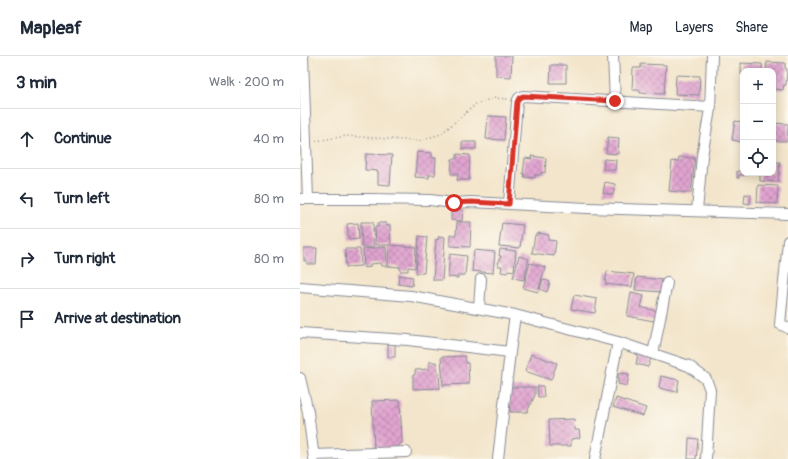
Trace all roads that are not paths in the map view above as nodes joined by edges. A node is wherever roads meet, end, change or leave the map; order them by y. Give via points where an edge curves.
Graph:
1 (303, 56) edge
2 (613, 56) edge
3 (712, 56) edge
4 (302, 95) edge
5 (615, 101) junction
6 (710, 107) junction
7 (304, 199) edge
8 (509, 204) junction
9 (697, 211) junction
10 (788, 214) edge
11 (788, 241) edge
12 (481, 279) dead end
13 (667, 284) dead end
14 (300, 287) edge
15 (479, 308) junction
16 (515, 316) junction
17 (788, 328) edge
18 (300, 333) edge
19 (618, 342) junction
20 (510, 352) junction
21 (654, 354) junction
22 (300, 378) edge
23 (406, 452) dead end
24 (314, 457) edge
25 (498, 459) edge
26 (595, 459) edge
27 (706, 459) edge

1 - 4 street
2 - 5 street
3 - 6 street
4 - 7 street via 306,143
5 - 6 street
5 - 8 street via 523,96 519,98
6 - 9 street
7 - 8 street via 430,200
8 - 9 street
9 - 10 street
11 - 17 street via 780,324
12 - 15 street
13 - 21 street
14 - 15 street via 410,296
15 - 16 street
16 - 19 street
16 - 20 street
18 - 20 street via 408,340
19 - 21 street
19 - 26 street
20 - 25 street
21 - 27 street via 689,366 706,379 710,390
22 - 24 street
23 - 24 street

